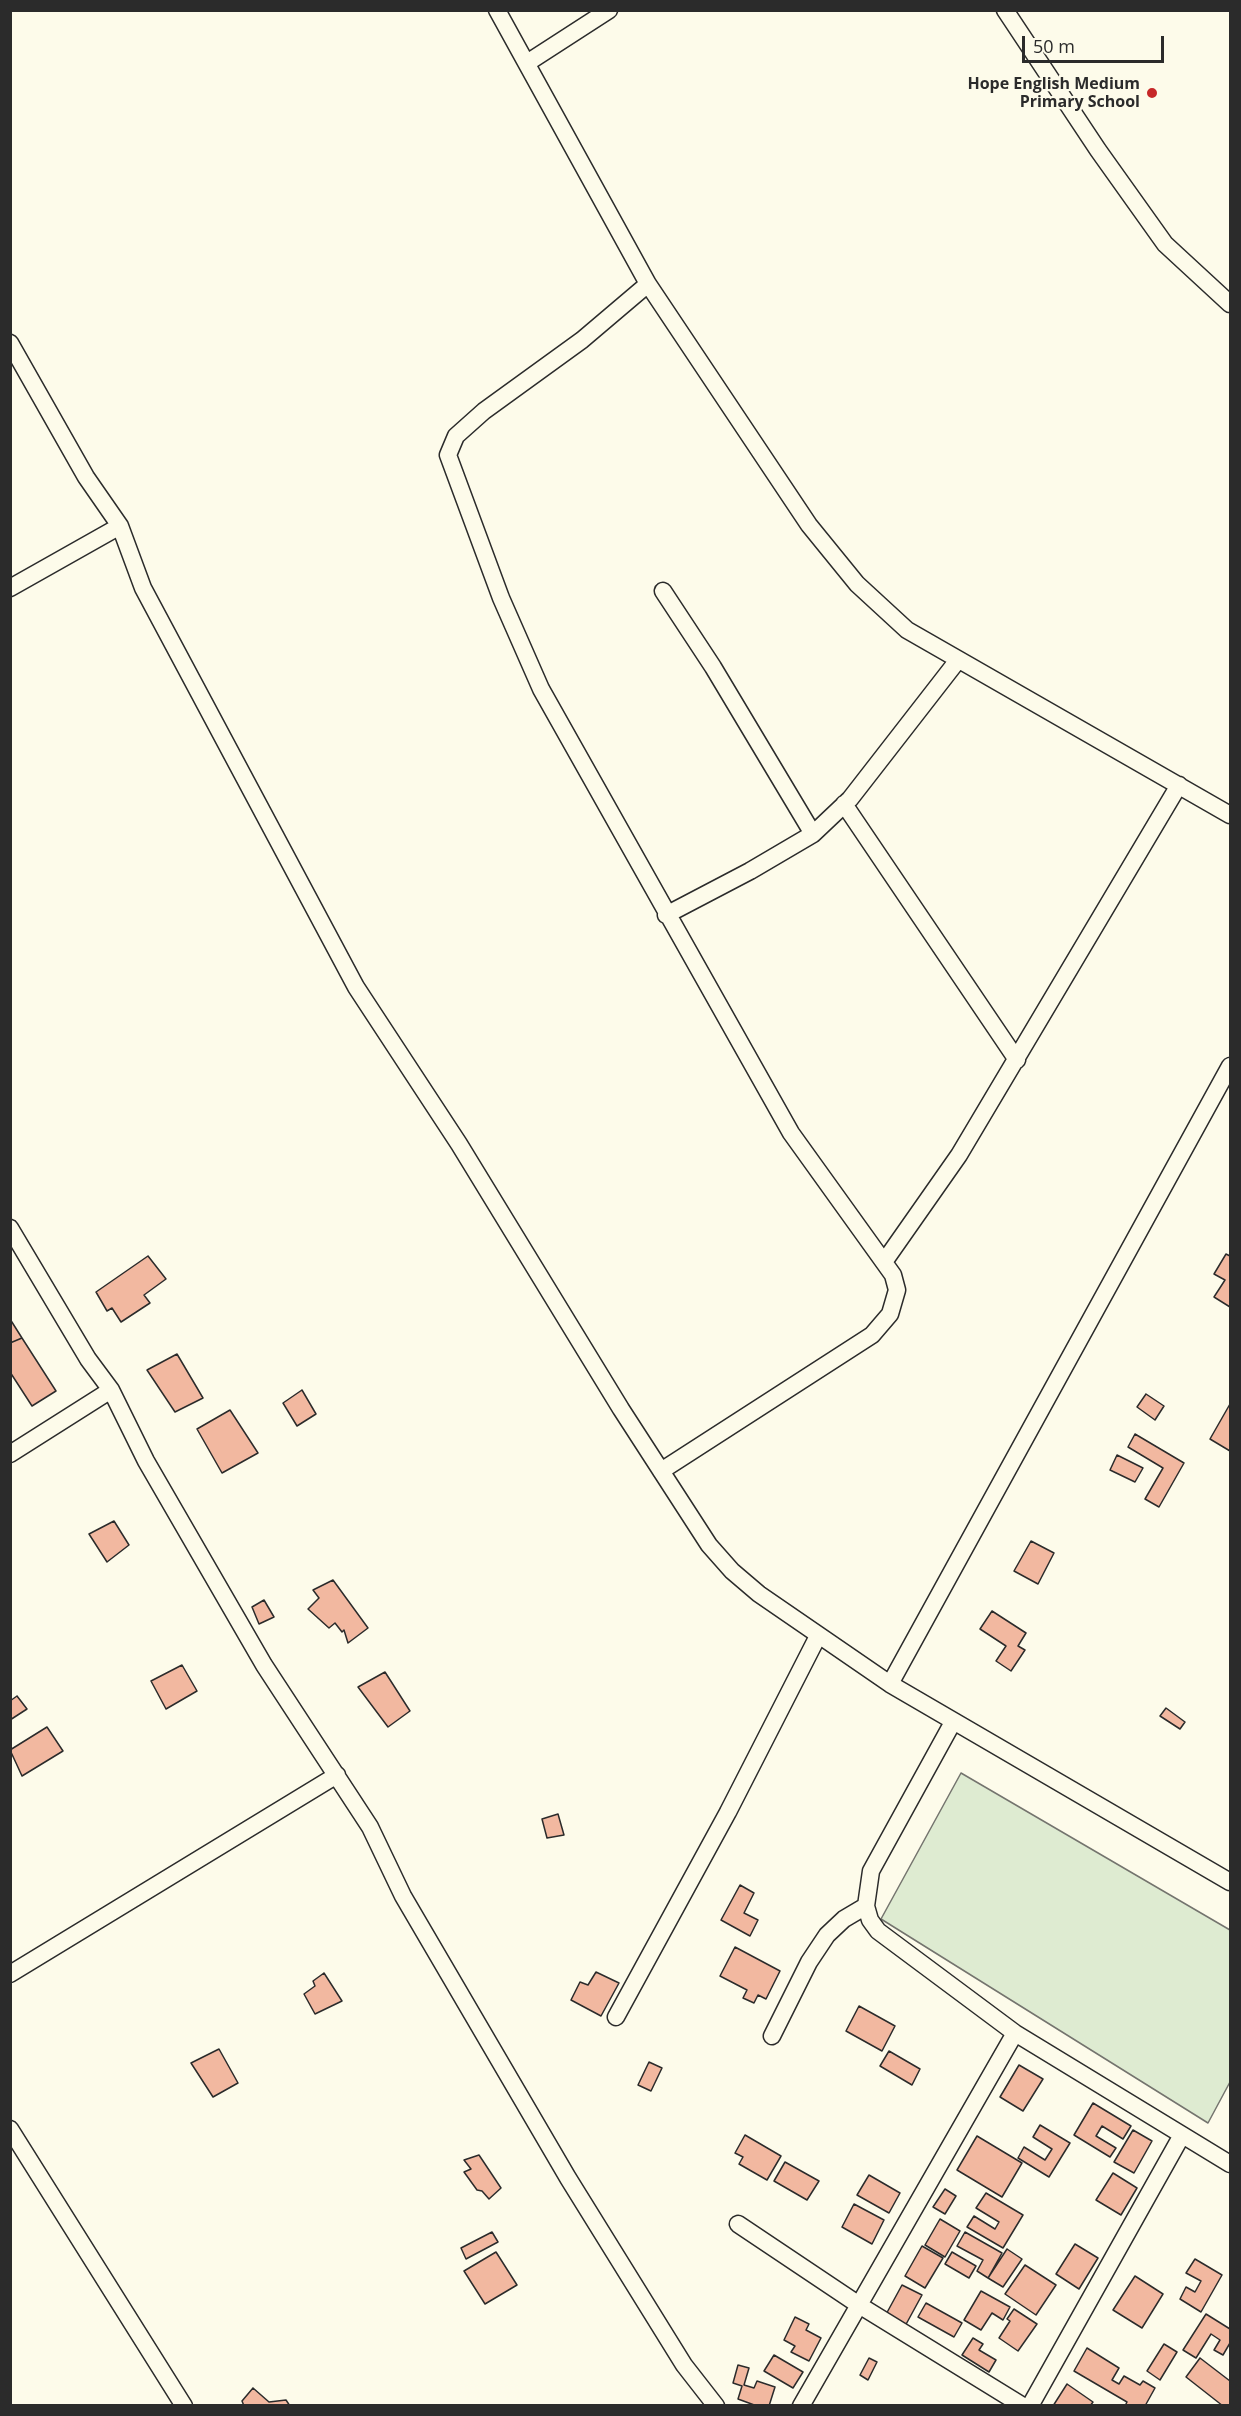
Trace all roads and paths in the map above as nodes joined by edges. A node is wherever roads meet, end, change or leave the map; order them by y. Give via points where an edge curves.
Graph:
1 (497, 10) edge
2 (609, 10) edge
3 (1005, 10) edge
4 (527, 63) junction
5 (648, 284) junction
6 (1230, 304) edge
7 (10, 343) edge
8 (120, 526) junction
9 (10, 588) edge
10 (663, 591) dead end
11 (958, 660) junction
12 (1179, 785) junction
13 (844, 804) junction
14 (1230, 815) edge
15 (813, 834) junction
16 (666, 915) junction
17 (1017, 1060) junction
18 (1230, 1066) edge
19 (10, 1228) edge
20 (884, 1262) junction
21 (111, 1390) junction
22 (10, 1454) edge
23 (661, 1471) junction
24 (818, 1636) junction
25 (890, 1684) junction
26 (953, 1722) junction
27 (338, 1775) junction
28 (1230, 1882) edge
29 (866, 1906) junction
30 (10, 1974) edge
31 (616, 2017) dead end
32 (1015, 2033) junction
33 (772, 2036) dead end
34 (10, 2129) edge
35 (1182, 2135) junction
36 (1230, 2164) edge
37 (738, 2224) dead end
38 (859, 2305) junction
39 (184, 2406) edge
40 (716, 2406) edge
41 (801, 2406) edge
42 (1023, 2406) edge
43 (1030, 2406) edge

1 - 4 street
2 - 4 street
3 - 6 street via 1165,244
4 - 5 street
5 - 11 street via 809,525 850,575 907,630
5 - 16 street via 582,340 484,411 456,436 448,455 497,587 541,690
7 - 8 street via 86,477
8 - 9 street
8 - 23 street via 143,588 356,987 459,1144
10 - 15 street
11 - 12 street
11 - 13 street
12 - 14 street
12 - 17 street
13 - 15 street
13 - 17 street
15 - 16 street
16 - 20 street via 791,1133
17 - 20 street via 959,1155
18 - 25 street
19 - 21 street via 88,1359
20 - 23 street via 897,1290 890,1314 872,1335
21 - 22 street
21 - 27 street via 146,1461 264,1665
23 - 24 street via 709,1545 732,1571
24 - 25 street
24 - 31 street
25 - 26 street
26 - 28 street
26 - 29 street via 871,1871
27 - 30 street
27 - 40 street via 370,1827 403,1896 568,2178 684,2365
29 - 32 street via 878,1931
29 - 33 street via 844,1919 828,1935 809,1962
32 - 35 street
32 - 38 street
34 - 39 street
35 - 36 street
35 - 43 street
37 - 38 street
38 - 41 street
38 - 42 street

